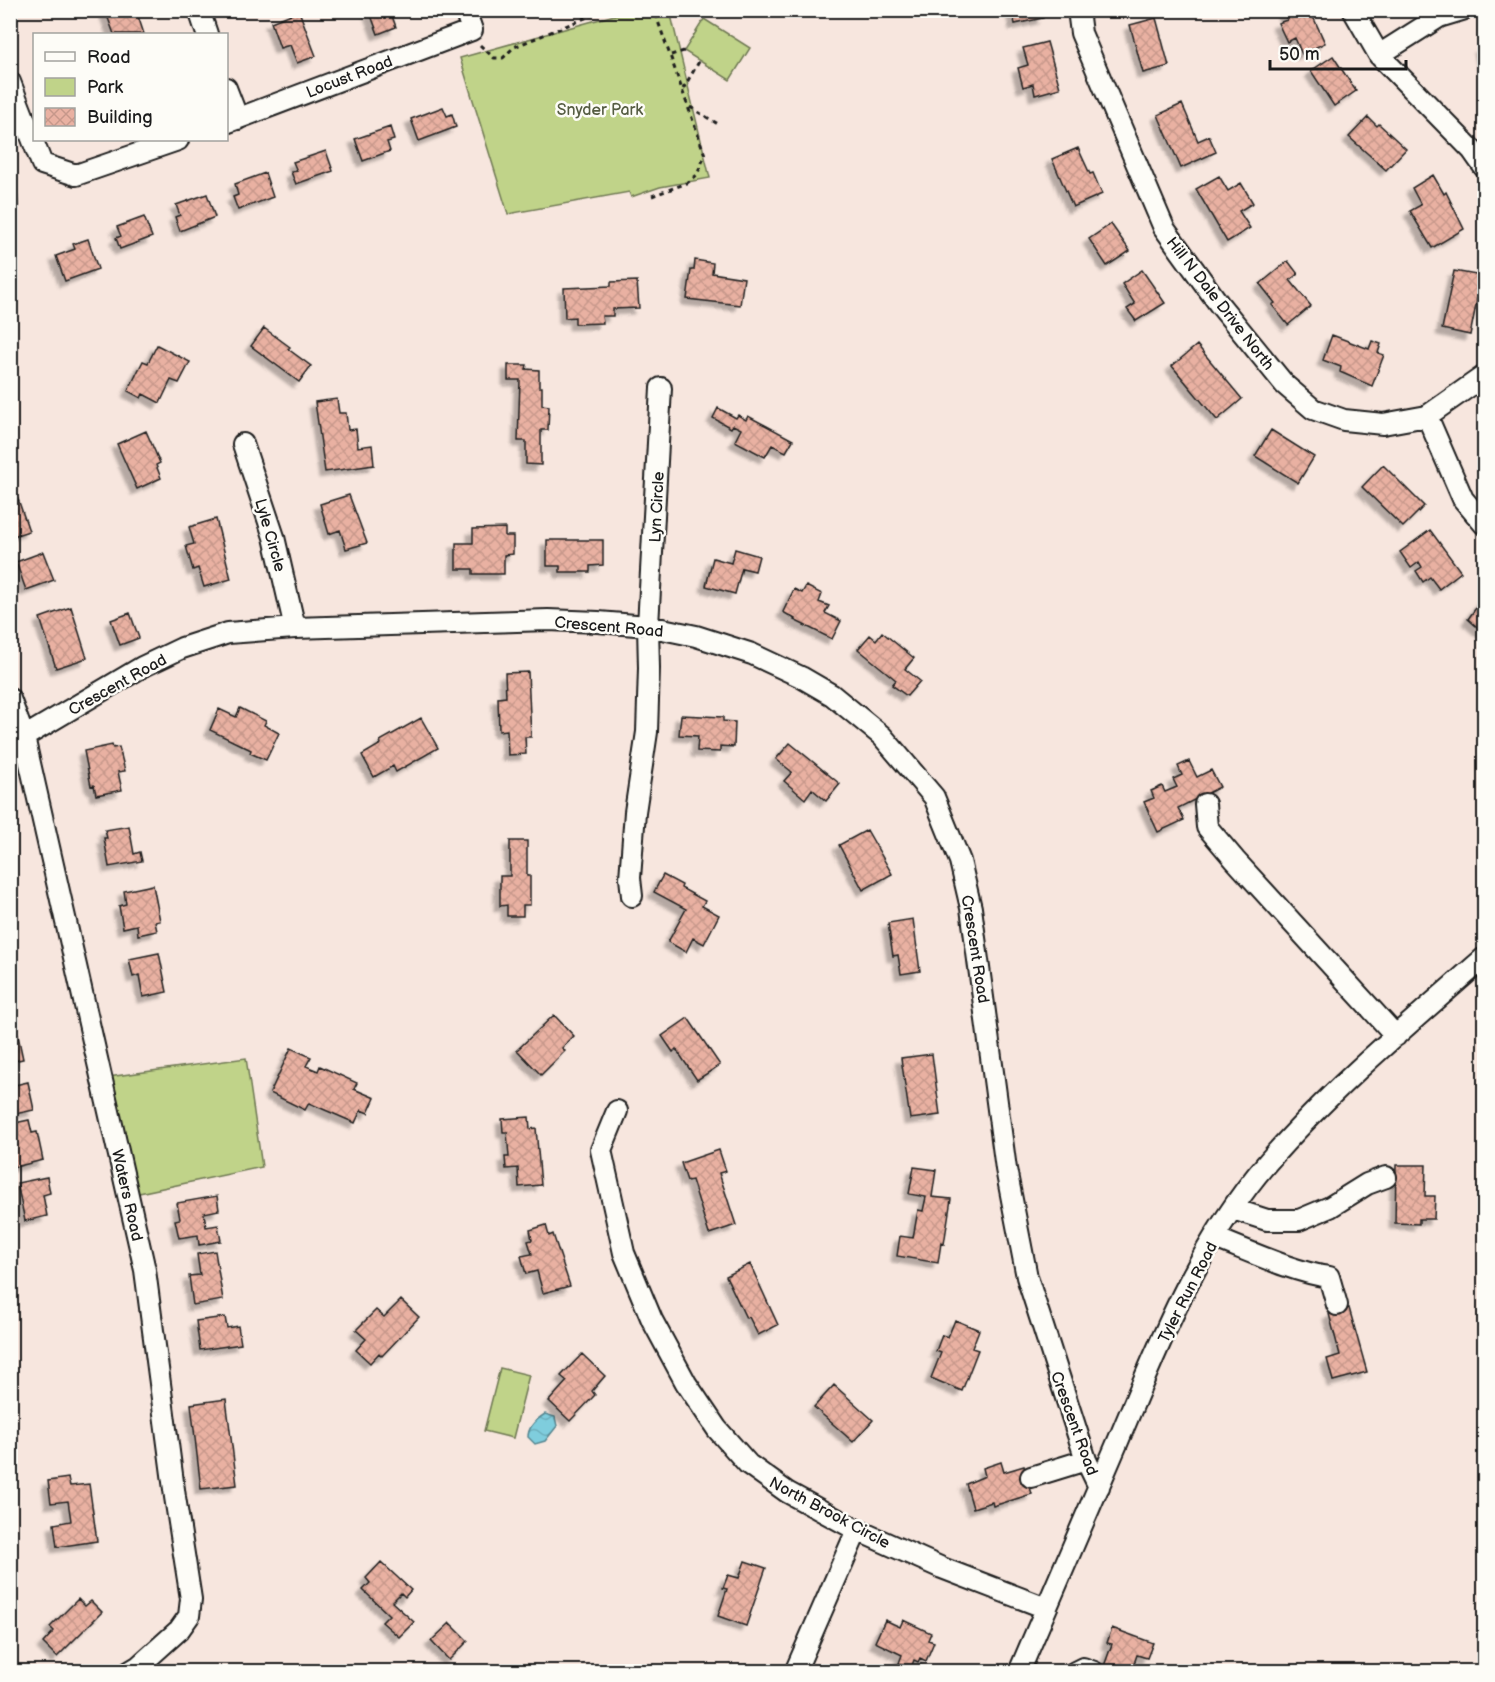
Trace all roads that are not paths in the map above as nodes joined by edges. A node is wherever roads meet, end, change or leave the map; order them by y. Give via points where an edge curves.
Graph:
1 (199, 10) edge
2 (465, 10) edge
3 (1078, 10) edge
4 (1353, 10) edge
5 (1462, 10) edge
6 (207, 33) edge
7 (1379, 55) junction
8 (10, 82) edge
9 (228, 99) edge
10 (232, 121) edge
11 (33, 141) edge
12 (33, 141) edge
13 (175, 141) edge
14 (1485, 167) edge
15 (1485, 376) edge
16 (661, 388) dead end
17 (1426, 416) junction
18 (243, 444) dead end
19 (1485, 524) edge
20 (648, 627) junction
21 (295, 628) junction
22 (10, 699) edge
23 (17, 740) edge
24 (1205, 804) dead end
25 (632, 896) dead end
26 (1485, 958) edge
27 (1396, 1036) junction
28 (617, 1112) dead end
29 (1386, 1177) dead end
30 (1233, 1209) junction
31 (1215, 1238) junction
32 (1337, 1305) dead end
33 (1086, 1460) junction
34 (1031, 1477) dead end
35 (1099, 1487) junction
36 (857, 1530) junction
37 (1046, 1608) junction
38 (1025, 1670) edge
39 (129, 1671) edge
40 (795, 1671) edge
41 (1075, 1671) edge
42 (1094, 1671) edge

1 - 6 street
2 - 10 street, Locust Road via 472,30
3 - 17 street, Hill N Dale Drive North via 1081,33 1164,228 1218,304 1285,385 1313,409 1344,420 1383,423
4 - 7 street
5 - 7 street via 1439,17
7 - 14 street
8 - 12 street
9 - 10 street
11 - 13 street via 42,164 76,175
15 - 17 street
16 - 20 street, Lyn Circle
17 - 19 street via 1463,499
18 - 21 street, Lyle Circle via 274,537
20 - 21 street, Crescent Road via 548,620
20 - 25 street, Lyn Circle via 647,732 635,812
20 - 33 street, Crescent Road via 696,636 752,654 808,681 882,736 934,797 960,861 971,908 1006,1170 1027,1277
21 - 23 street, Crescent Road via 228,633 182,648
22 - 23 street, Waters Road
23 - 39 street, Waters Road via 145,1270 191,1599 189,1616 179,1630
24 - 27 street via 1207,827 1234,860
26 - 27 street, Tyler Run Road
27 - 30 street, Tyler Run Road via 1266,1164
28 - 36 street, North Brook Circle via 601,1150 624,1253 651,1320 686,1383 717,1429 748,1464 787,1492
29 - 30 street via 1299,1220 1267,1220
30 - 31 street, Tyler Run Road
31 - 32 street via 1272,1268 1329,1277
31 - 35 street, Tyler Run Road via 1193,1274 1138,1392
33 - 34 street
33 - 35 street, Crescent Road
35 - 37 street, Tyler Run Road
36 - 37 street, North Brook Circle
36 - 40 street
37 - 38 street, Tyler Run Road
41 - 42 street

